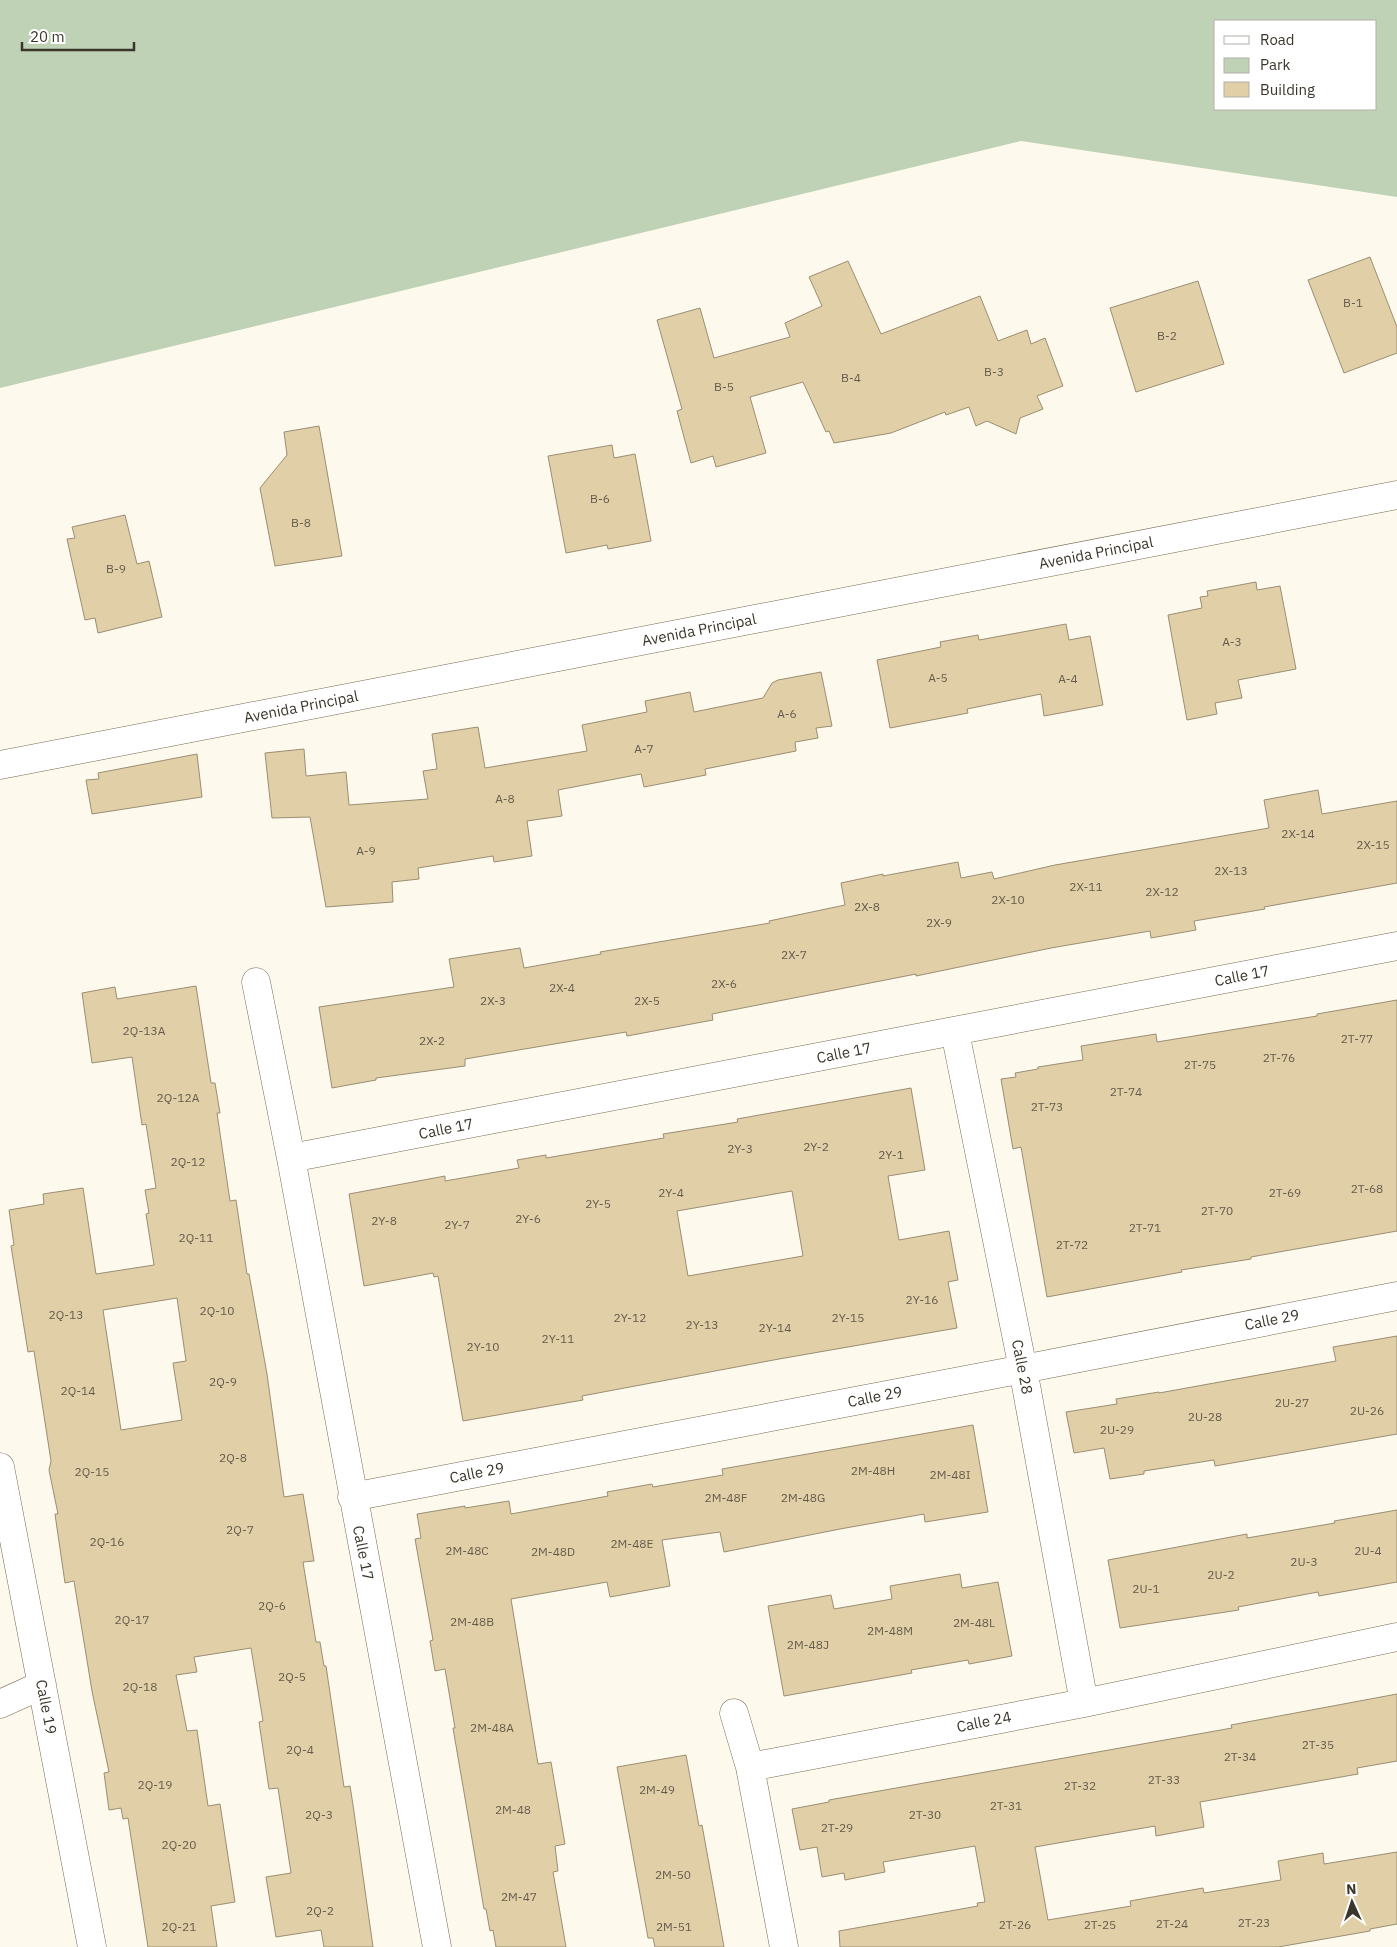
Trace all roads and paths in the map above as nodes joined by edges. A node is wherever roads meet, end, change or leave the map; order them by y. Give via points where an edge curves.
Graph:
1 (1397, 495) edge
2 (0, 765) edge
3 (1397, 946) edge
4 (256, 982) dead end
5 (955, 1032) junction
6 (291, 1158) junction
7 (1397, 1296) edge
8 (1023, 1369) junction
9 (0, 1467) edge
10 (352, 1497) junction
11 (1397, 1637) edge
12 (42, 1686) junction
13 (1084, 1703) junction
14 (0, 1704) edge
15 (734, 1713) dead end
16 (750, 1767) junction
17 (92, 1947) edge
18 (437, 1947) edge
19 (784, 1947) edge

1 - 2 street, Avenida Principal
3 - 5 street, Calle 17
4 - 6 street, Calle 17
5 - 6 street, Calle 17
5 - 8 street, Calle 28
6 - 10 street, Calle 17
7 - 8 street, Calle 29
8 - 10 street, Calle 29
8 - 13 street, Calle 28
9 - 12 street, Calle 19
10 - 18 street, Calle 17
11 - 13 street, Calle 24
12 - 14 street
12 - 17 street, Calle 19
13 - 16 street, Calle 24
15 - 16 street
16 - 19 street

